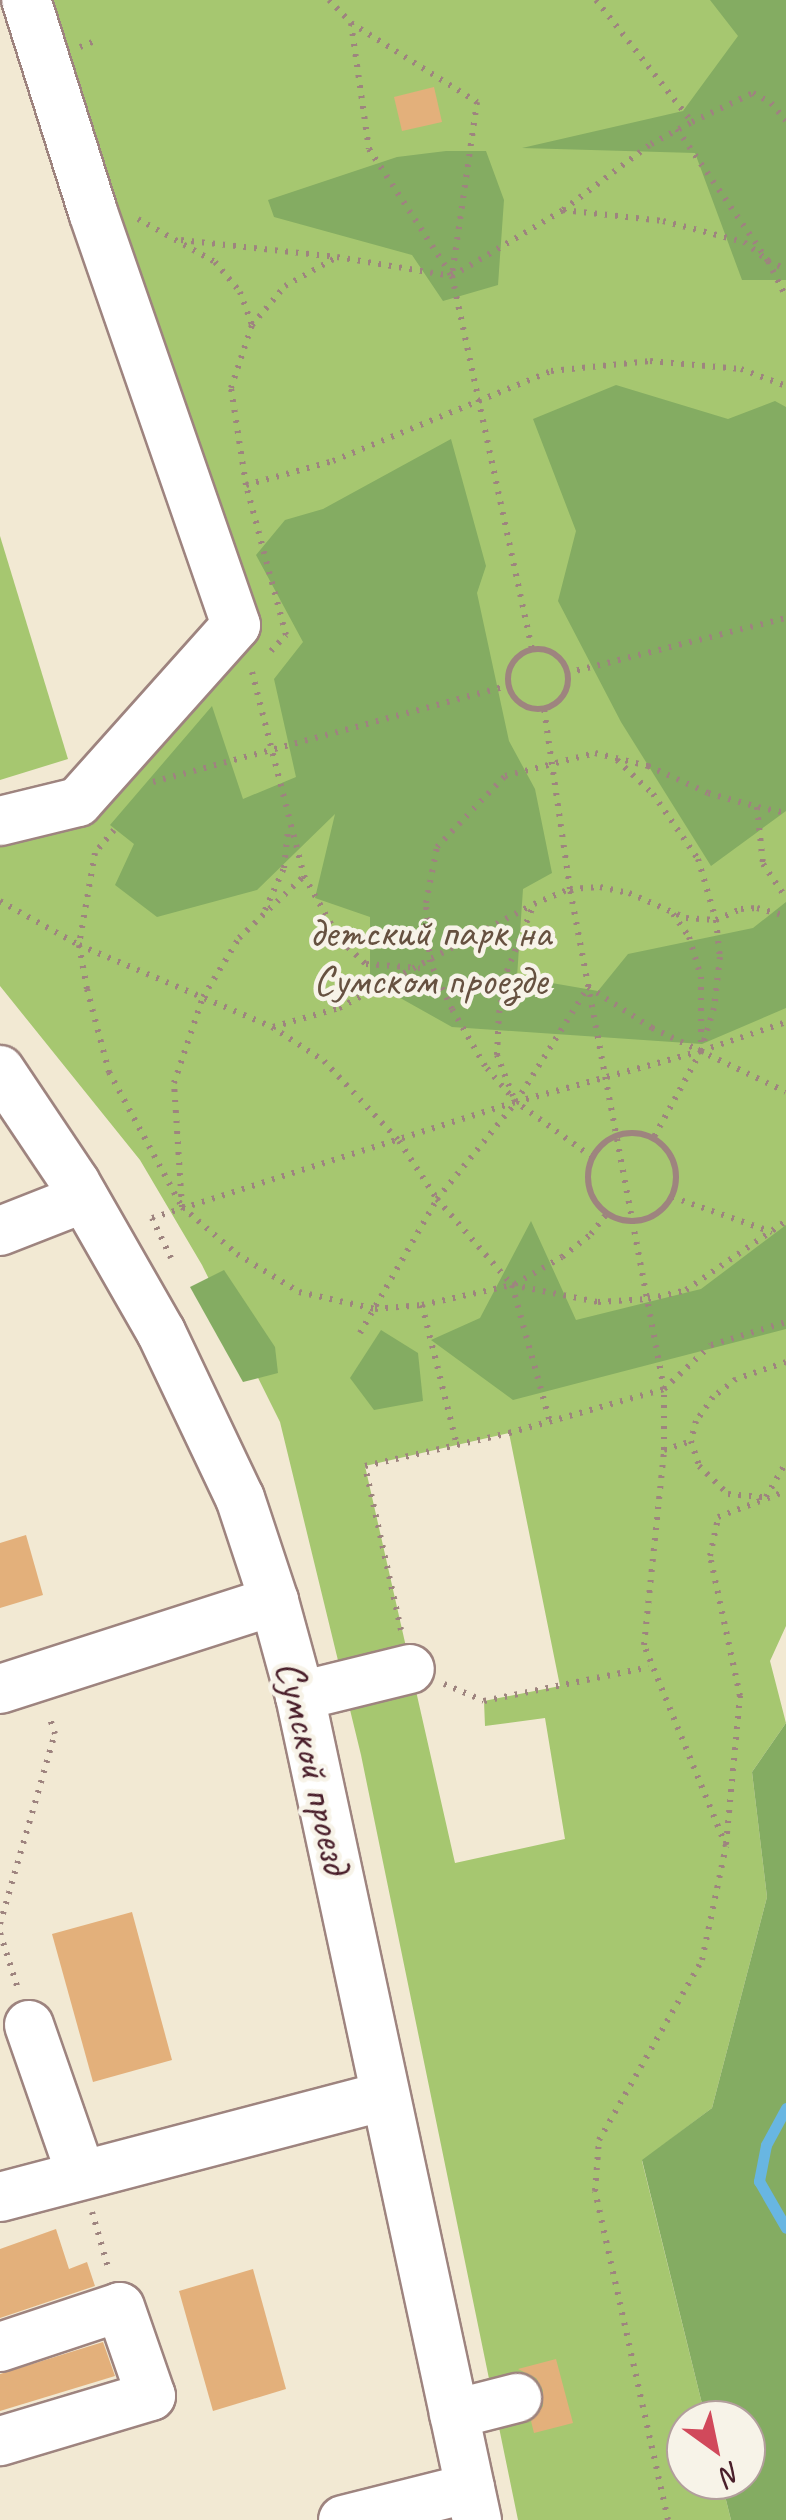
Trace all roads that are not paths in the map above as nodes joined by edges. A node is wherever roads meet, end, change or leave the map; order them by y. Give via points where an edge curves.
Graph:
1 (26, 0) edge
2 (0, 821) edge
3 (0, 1070) edge
4 (84, 1198) junction
5 (0, 1231) edge
6 (274, 1601) junction
7 (410, 1669) road end
8 (18, 1683) edge
9 (300, 1696) junction
10 (29, 2025) road end
11 (385, 2096) junction
12 (80, 2174) junction
13 (0, 2197) edge
14 (0, 2347) edge
15 (517, 2398) dead end
16 (454, 2414) junction
17 (0, 2441) edge
18 (474, 2504) edge
19 (344, 2520) edge

1 - 2 street via 236,624 98,813
3 - 4 street, Сумской проезд
4 - 5 street
4 - 6 street, Сумской проезд via 161,1332 240,1498
6 - 8 street
6 - 9 street, Сумской проезд
7 - 9 street
9 - 11 street, Сумской проезд
10 - 12 street
11 - 12 street
11 - 16 street, Сумской проезд
12 - 13 street
14 - 17 street via 120,2306 151,2396
15 - 16 street
16 - 18 street, Сумской проезд
18 - 19 street

